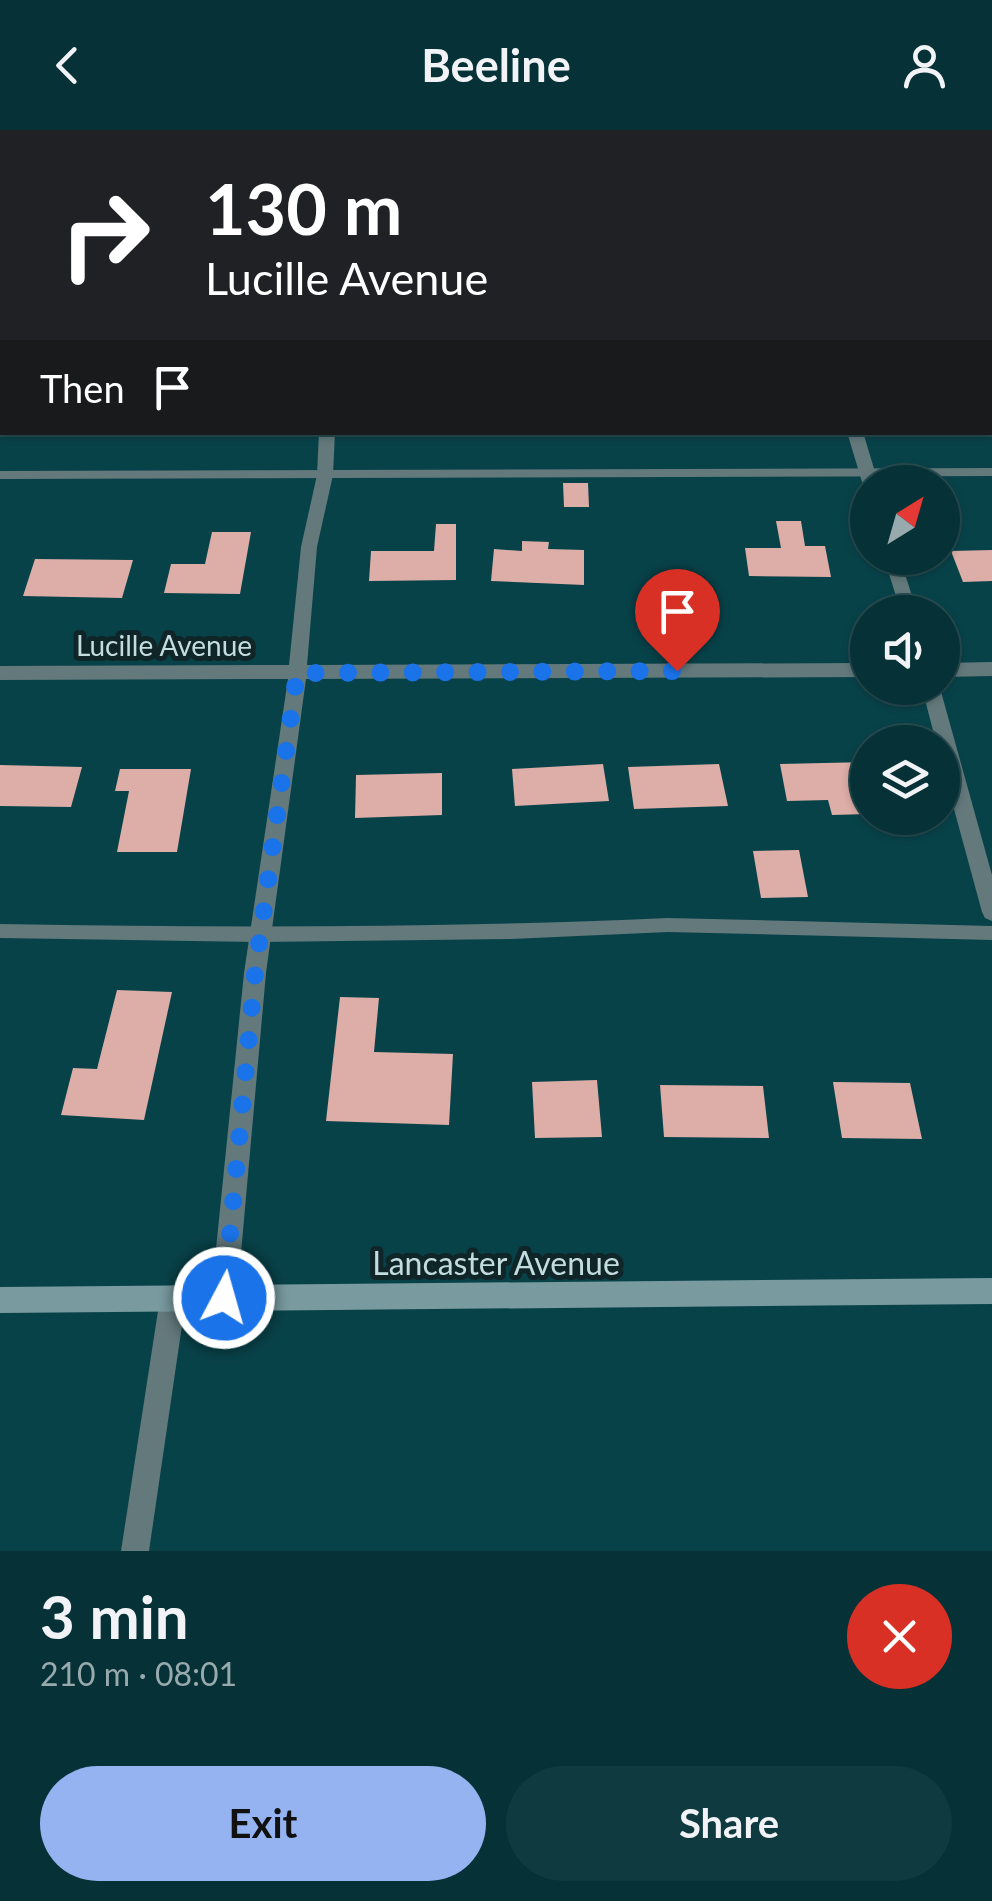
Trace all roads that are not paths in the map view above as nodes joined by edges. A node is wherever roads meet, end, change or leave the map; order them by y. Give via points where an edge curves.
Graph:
1 (327, 435) edge
2 (857, 435) edge
3 (865, 465) edge
4 (992, 472) edge
5 (960, 474) edge
6 (0, 475) edge
7 (325, 475) junction
8 (850, 478) edge
9 (992, 669) edge
10 (850, 670) edge
11 (960, 670) edge
12 (0, 672) edge
13 (297, 673) junction
14 (936, 705) edge
15 (992, 912) edge
16 (0, 931) edge
17 (992, 933) edge
18 (260, 935) junction
19 (992, 1291) edge
20 (173, 1298) junction
21 (224, 1298) junction
22 (0, 1300) edge
23 (134, 1551) edge

1 - 7 street
2 - 3 street
4 - 5 lane
6 - 7 lane
7 - 8 lane
7 - 13 street via 309,547
9 - 11 street
10 - 13 street, Lucille Avenue
12 - 13 street, Lucille Avenue
13 - 18 street
14 - 15 street
16 - 18 lane
17 - 18 lane via 668,925
18 - 21 street
19 - 21 main road, Lancaster Avenue
20 - 21 main road, Lancaster Avenue
20 - 22 main road, Lancaster Avenue
20 - 23 street

